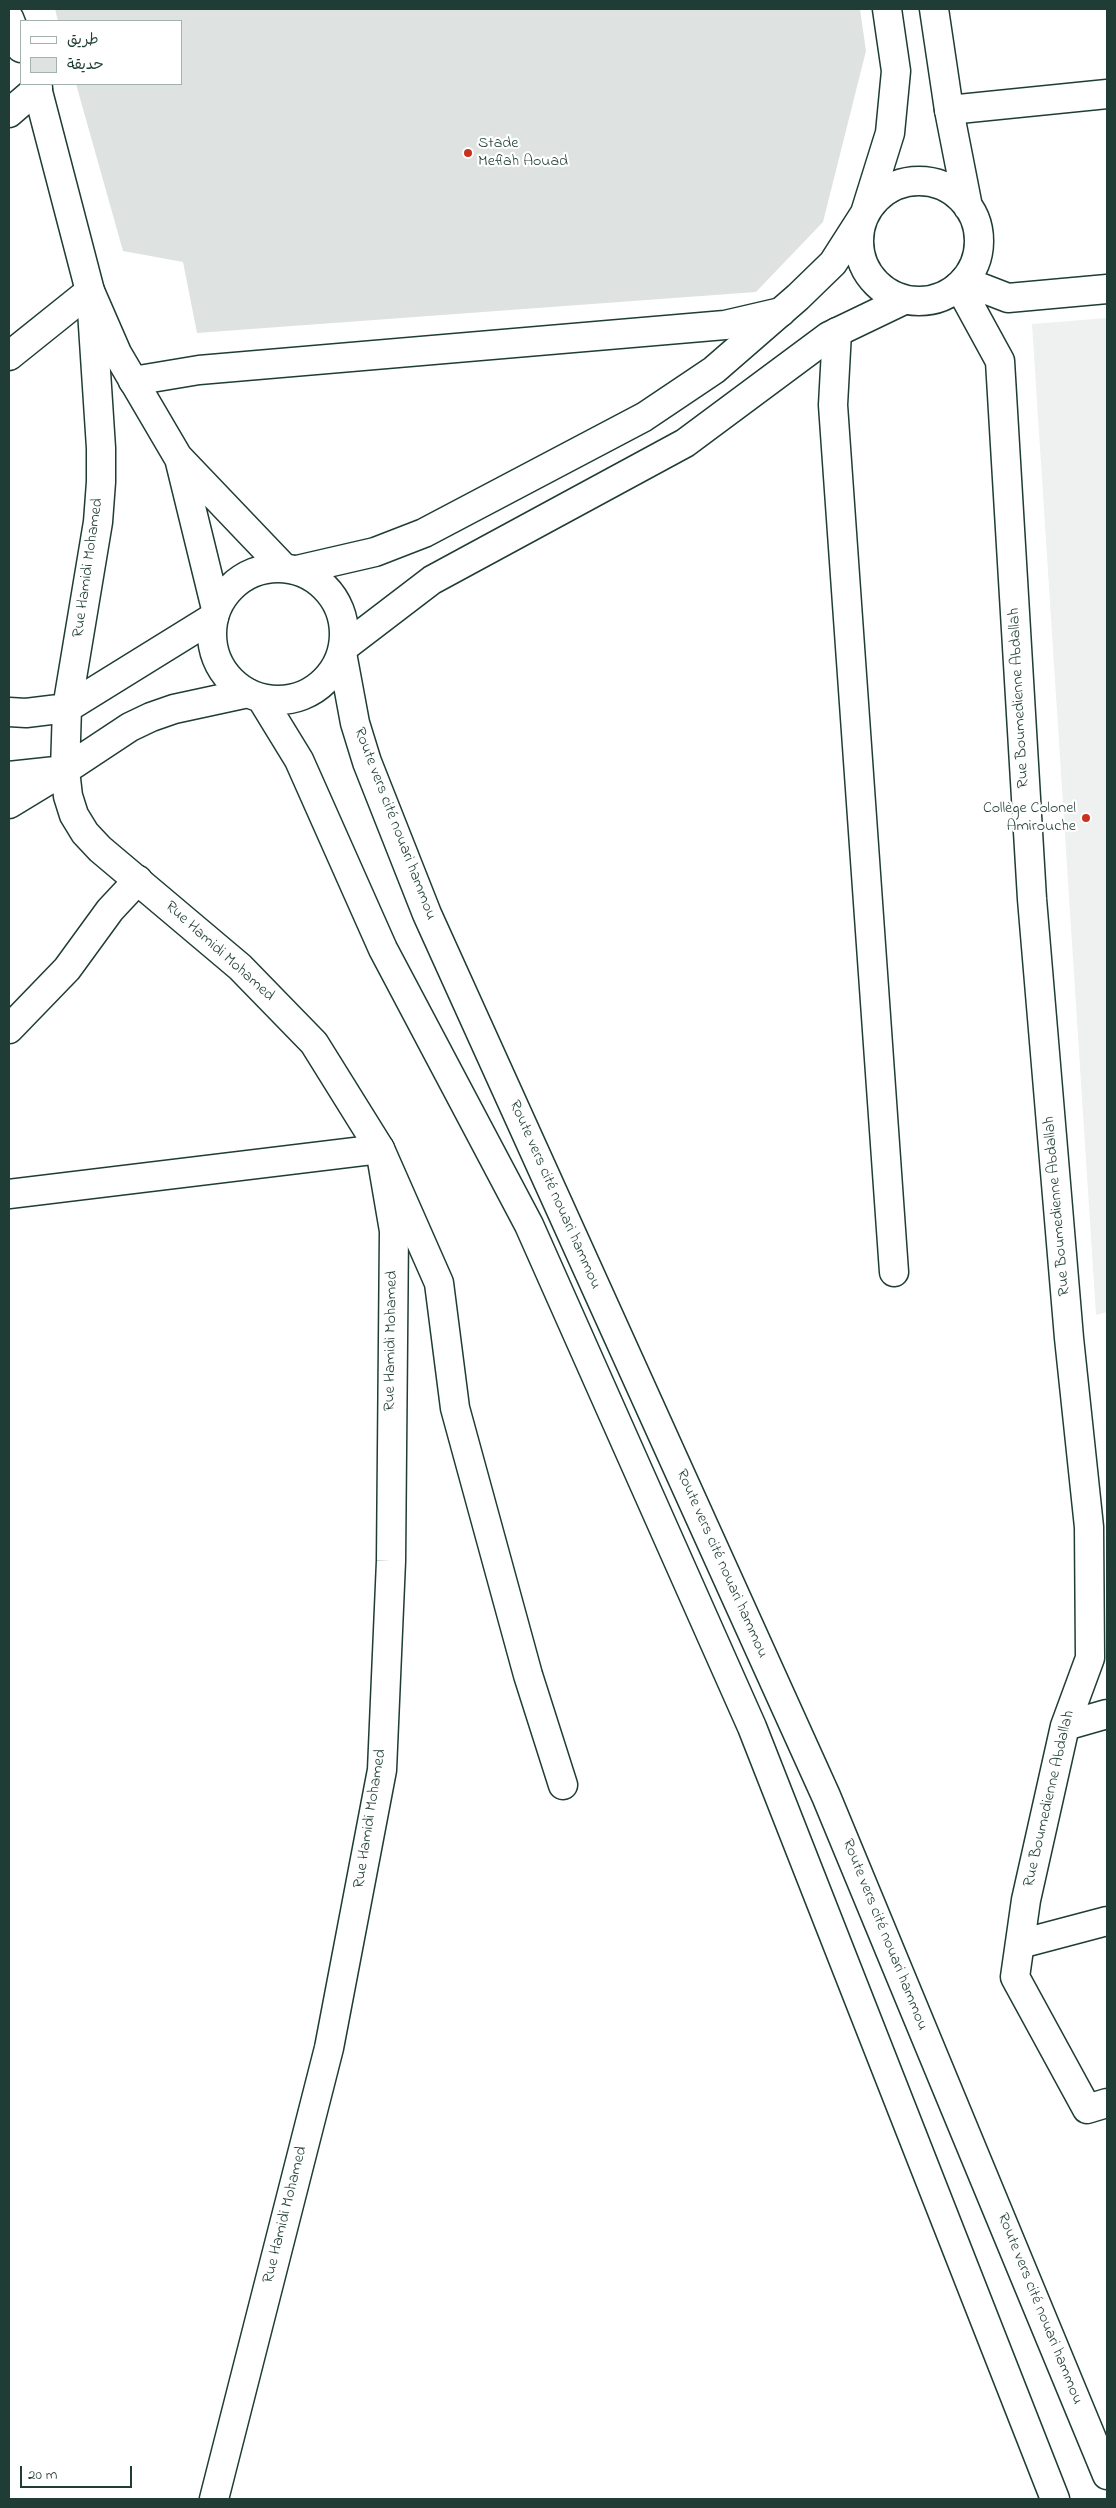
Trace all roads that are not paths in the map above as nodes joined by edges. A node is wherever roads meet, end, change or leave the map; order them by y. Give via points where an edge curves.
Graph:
1 (887, 9) edge
2 (934, 9) edge
3 (9, 18) edge
4 (20, 46) edge
5 (37, 86) edge
6 (9, 89) edge
7 (1107, 94) edge
8 (949, 110) junction
9 (9, 113) edge
10 (968, 207) junction
11 (865, 213) junction
12 (962, 284) junction
13 (1107, 288) edge
14 (90, 291) junction
15 (904, 300) junction
16 (781, 312) junction
17 (837, 332) junction
18 (9, 356) edge
19 (133, 381) junction
20 (178, 457) junction
21 (290, 569) junction
22 (215, 613) junction
23 (342, 650) junction
24 (255, 696) junction
25 (67, 708) junction
26 (9, 712) edge
27 (65, 770) junction
28 (9, 776) edge
29 (9, 804) edge
30 (138, 880) junction
31 (9, 1030) edge
32 (380, 1149) junction
33 (9, 1194) edge
34 (894, 1272) dead end
35 (1107, 1714) edge
36 (1065, 1726) junction
37 (563, 1785) dead end
38 (1107, 1921) edge
39 (1020, 1944) junction
40 (1097, 2106) edge
41 (1107, 2475) edge
42 (214, 2499) edge
43 (1055, 2499) edge

1 - 11 street via 896,71 890,133
2 - 8 street
3 - 4 street
5 - 6 street
5 - 9 street
5 - 14 street, Rue Hamidi Mohamed
7 - 8 street
8 - 10 street
10 - 11 street via 954,192 935,184 915,181 895,186 878,197
10 - 12 street via 977,225 979,244 975,264
11 - 15 street via 858,234 860,256 869,276 884,291
11 - 16 street via 833,263
12 - 13 street via 1008,298
12 - 15 street via 943,297 924,301
12 - 36 street, Rue Boumedienne Abdallah via 1000,361 1032,899 1069,1338 1089,1527 1090,1658
14 - 18 street
14 - 19 street, Rue Hamidi Mohamed via 106,332
14 - 25 street, Rue Hamidi Mohamed via 101,448 100,490 97,532
15 - 17 street
16 - 19 street via 725,325 199,370
16 - 21 street via 714,370 644,417 449,522 375,552
17 - 23 street via 684,443 447,571
17 - 34 street via 833,405
19 - 20 street, Rue Hamidi Mohamed
20 - 21 street
20 - 22 street
21 - 22 street via 263,569 244,577 227,590
21 - 23 street via 314,578 329,592 339,609 344,628
22 - 24 street via 212,639 217,662 230,680
22 - 25 street
23 - 24 street via 333,671 319,686 301,696 281,700
23 - 41 street, Route vers cité nouari hammou via 359,739 427,914 826,1796
24 - 27 street via 174,709 151,717 130,727
24 - 43 street via 299,760 383,949 529,1225 748,1718
25 - 26 street via 26,714
25 - 27 street, Rue Hamidi Mohamed
27 - 28 street
27 - 29 street
27 - 30 street, Rue Hamidi Mohamed via 68,796 85,834
30 - 31 street via 110,910 68,969
30 - 32 street, Rue Hamidi Mohamed via 240,967 314,1043
32 - 33 street
32 - 37 street via 439,1283 454,1408 528,1675
32 - 42 street, Rue Hamidi Mohamed via 394,1232 391,1561 382,1770 329,2048
35 - 36 street
36 - 39 street, Rue Boumedienne Abdallah via 1026,1900
38 - 39 street
39 - 40 street, Rue Boumedienne Abdallah via 1015,1977

